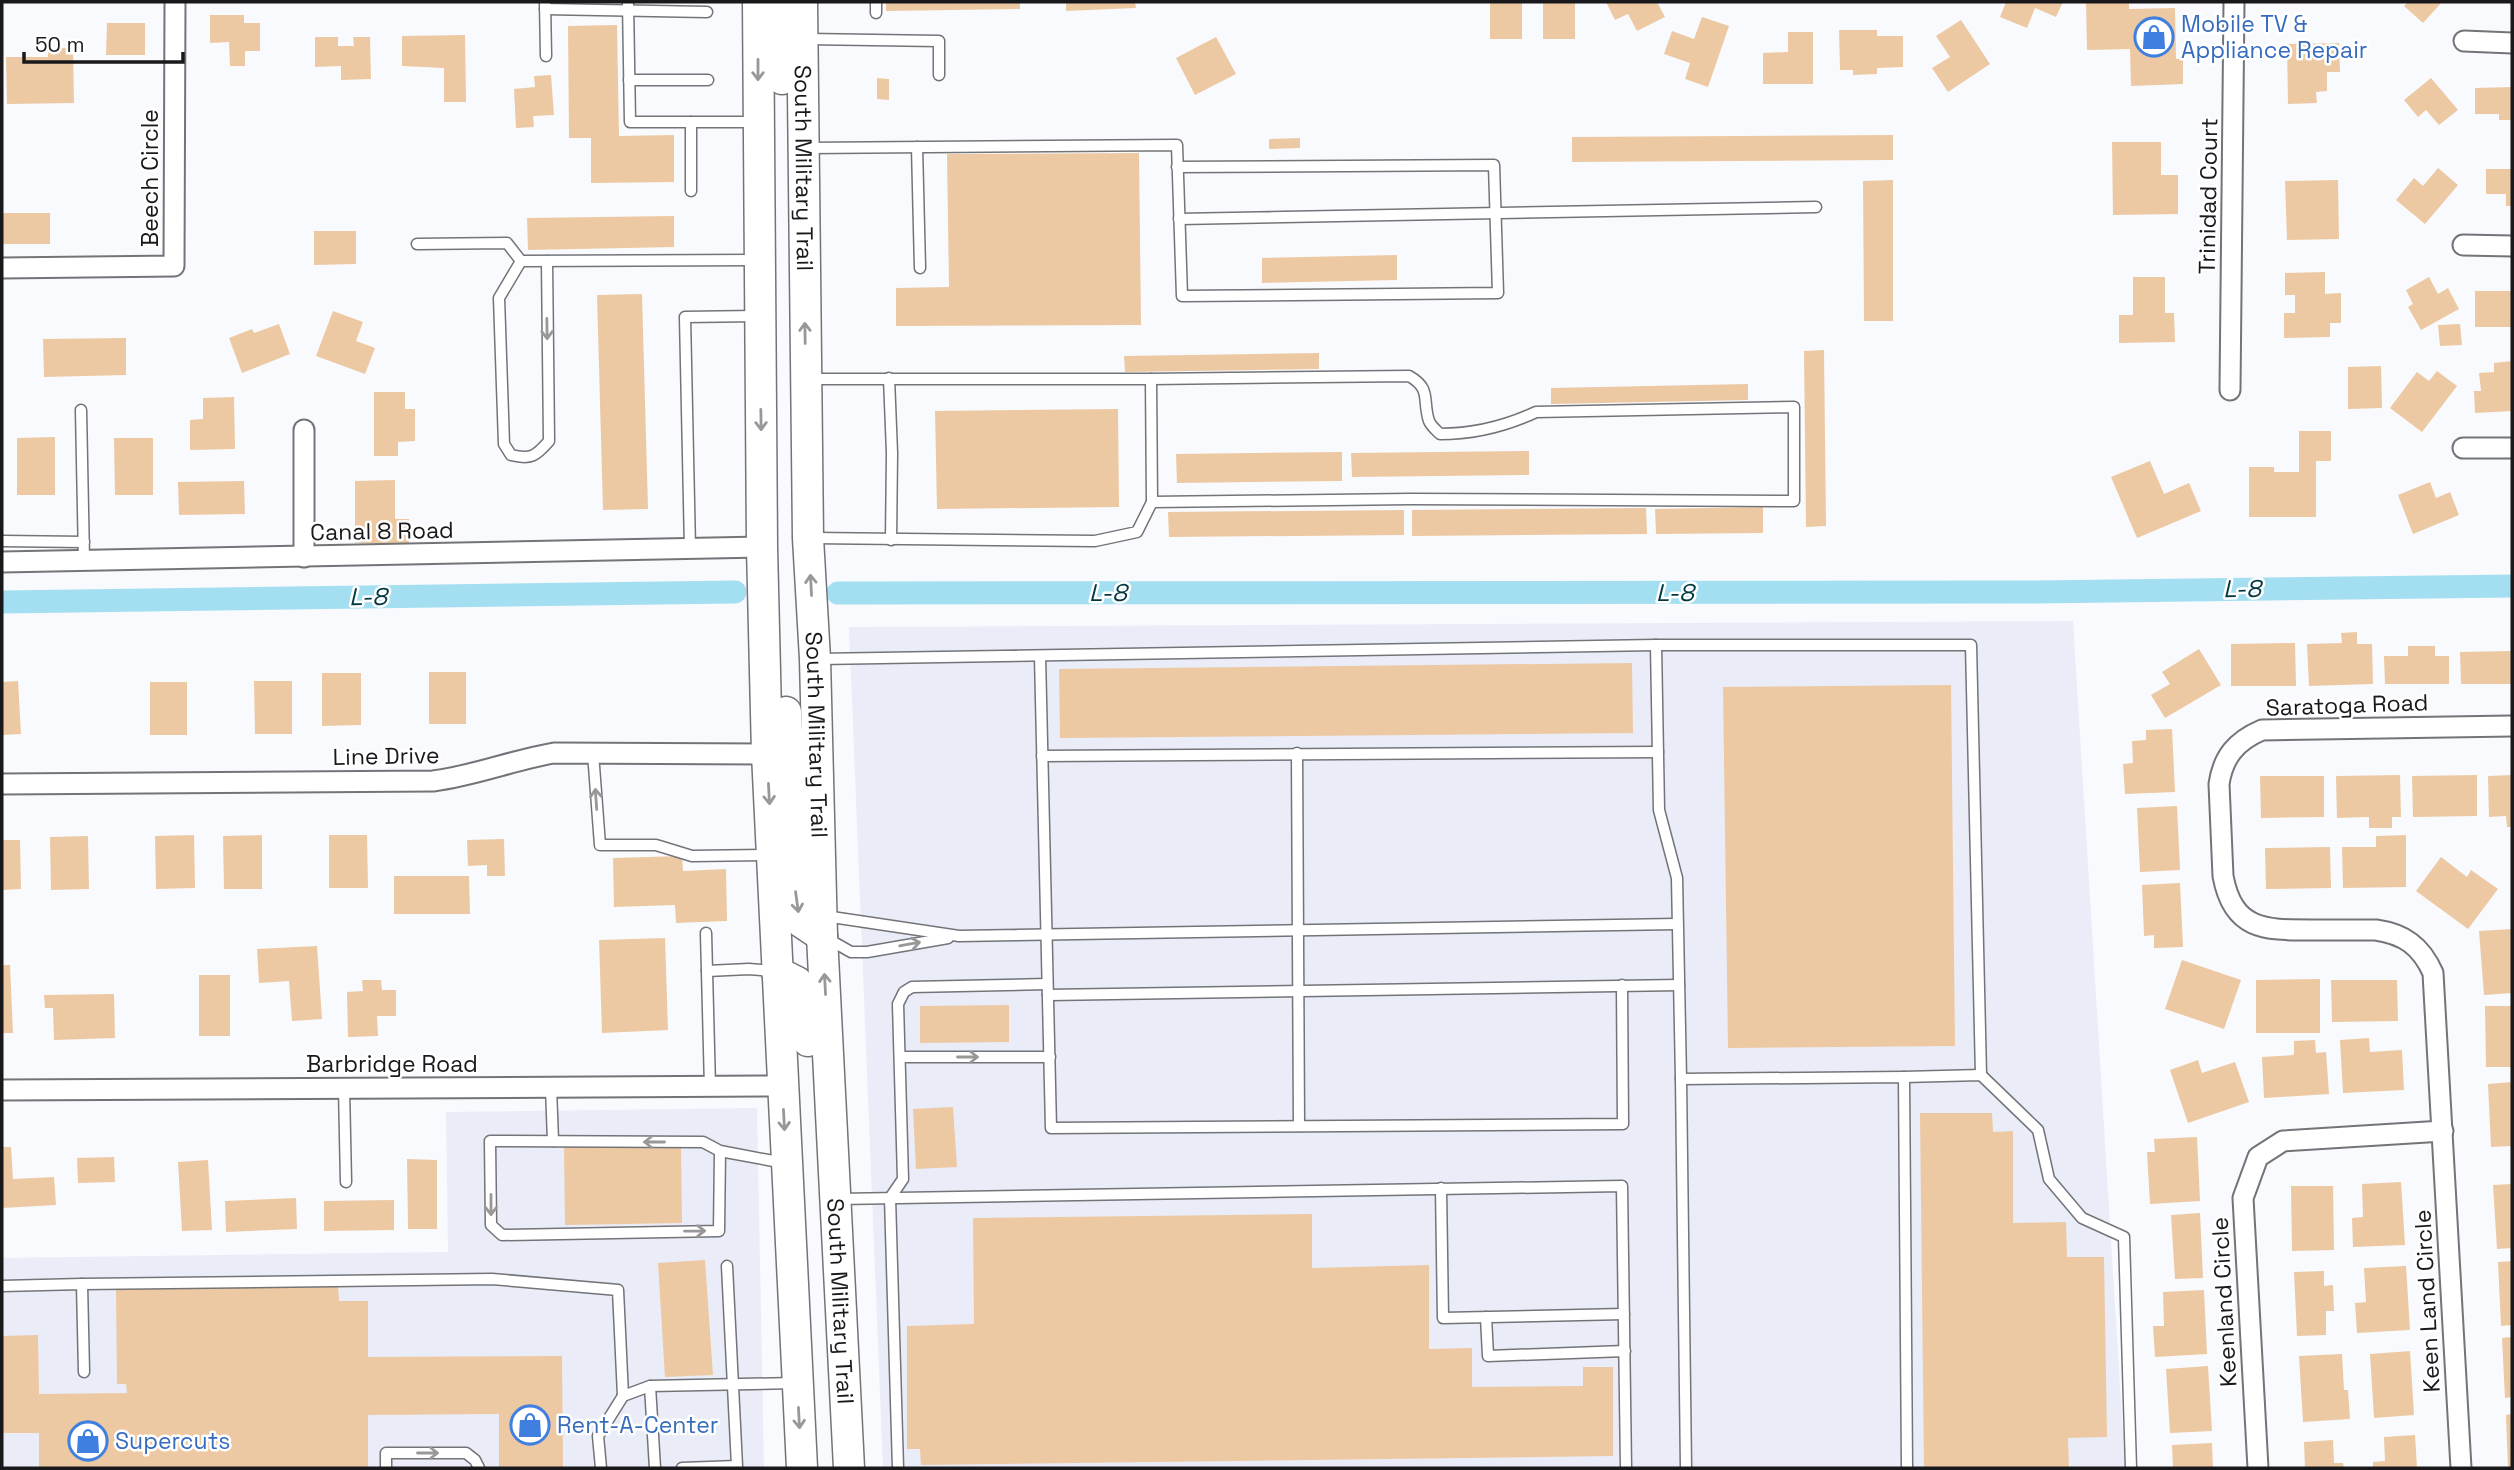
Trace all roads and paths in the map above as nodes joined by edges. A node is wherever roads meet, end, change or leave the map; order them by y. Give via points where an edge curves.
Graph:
1 (175, 2) edge
2 (758, 2) edge
3 (781, 2) edge
4 (802, 2) edge
5 (876, 2) edge
6 (2234, 2) edge
7 (545, 6) edge
8 (628, 6) edge
9 (707, 12) dead end
10 (876, 13) dead end
11 (803, 39) junction
12 (2464, 41) dead end
13 (2512, 43) edge
14 (545, 57) dead end
15 (939, 75) dead end
16 (629, 80) junction
17 (708, 80) dead end
18 (691, 122) junction
19 (759, 122) junction
20 (917, 147) junction
21 (803, 148) junction
22 (1177, 167) junction
23 (691, 191) dead end
24 (1816, 207) dead end
25 (1496, 214) junction
26 (1179, 219) junction
27 (804, 242) junction
28 (417, 244) dead end
29 (2463, 244) dead end
30 (2512, 246) edge
31 (760, 260) junction
32 (521, 261) junction
33 (547, 261) junction
34 (2, 268) edge
35 (920, 268) dead end
36 (760, 316) junction
37 (889, 378) junction
38 (806, 379) junction
39 (1151, 379) junction
40 (2230, 390) dead end
41 (81, 410) dead end
42 (304, 430) dead end
43 (2463, 447) dead end
44 (2512, 449) edge
45 (1152, 502) junction
46 (808, 538) junction
47 (891, 540) junction
48 (2, 541) edge
49 (762, 547) junction
50 (690, 548) junction
51 (84, 551) junction
52 (304, 557) junction
53 (2, 562) edge
54 (1656, 645) junction
55 (1040, 656) junction
56 (815, 660) junction
57 (765, 668) junction
58 (2512, 726) edge
59 (1658, 752) junction
60 (593, 753) junction
61 (1297, 753) junction
62 (767, 754) junction
63 (1042, 756) junction
64 (2, 784) edge
65 (783, 854) junction
66 (1677, 925) junction
67 (822, 926) junction
68 (1297, 930) junction
69 (706, 933) dead end
70 (1045, 934) junction
71 (959, 936) junction
72 (707, 971) junction
73 (777, 972) junction
74 (1047, 984) junction
75 (1622, 985) junction
76 (1679, 985) junction
77 (1299, 991) junction
78 (1048, 995) junction
79 (1049, 1056) junction
80 (900, 1057) junction
81 (1981, 1075) junction
82 (1904, 1077) junction
83 (1681, 1079) junction
84 (782, 1086) junction
85 (710, 1087) junction
86 (551, 1088) junction
87 (344, 1089) junction
88 (2, 1090) edge
89 (1299, 1126) junction
90 (2442, 1131) junction
91 (553, 1141) junction
92 (720, 1151) junction
93 (786, 1163) junction
94 (346, 1182) dead end
95 (1441, 1188) junction
96 (890, 1198) junction
97 (835, 1199) junction
98 (726, 1266) dead end
99 (839, 1278) junction
100 (82, 1284) junction
101 (2, 1286) edge
102 (1624, 1314) junction
103 (1486, 1317) junction
104 (1625, 1351) junction
105 (84, 1372) dead end
106 (798, 1382) junction
107 (732, 1384) junction
108 (650, 1386) junction
109 (623, 1396) junction
110 (386, 1468) edge
111 (479, 1468) edge
112 (601, 1468) edge
113 (655, 1468) edge
114 (682, 1468) edge
115 (802, 1468) edge
116 (849, 1468) edge
117 (898, 1468) edge
118 (1626, 1468) edge
119 (1686, 1468) edge
120 (1907, 1468) edge
121 (2131, 1468) edge
122 (2258, 1468) edge
123 (2461, 1468) edge

1 - 34 street, Beech Circle via 174,266
2 -> 19 main road, South Military Trail
3 - 27 main road via 789,194
4 - 11 main road, South Military Trail
5 - 10 lane
6 - 40 street, Trinidad Court
7 - 8 lane
7 - 14 lane
8 - 9 lane
8 - 16 lane
11 - 15 lane via 939,41
11 - 21 main road, South Military Trail
12 - 13 street
16 - 17 lane
16 - 18 lane via 630,122
18 - 19 lane
18 - 23 lane
19 - 31 main road, South Military Trail
20 - 21 lane
20 - 22 lane via 1177,145
20 - 35 lane
21 - 27 main road, South Military Trail
22 - 25 lane via 1494,165
22 - 26 lane
24 - 25 lane
25 - 26 lane
25 - 26 lane via 1498,293 1182,296
38 -> 27 main road, South Military Trail
28 - 32 lane via 507,243
29 - 30 street
31 - 33 lane
31 - 36 main road, South Military Trail
32 - 33 lane
33 -> 32 lane via 549,441 538,454 525,458 511,455 502,432 499,298
36 -> 49 main road, South Military Trail
36 - 50 lane via 685,317
37 - 38 lane
37 - 39 lane
37 - 47 lane
38 - 46 main road, South Military Trail
39 - 45 lane
39 - 45 lane via 1409,376 1421,383 1429,423 1440,434 1462,434 1536,412 1794,407 1794,501
41 - 51 lane
42 - 52 street
43 - 44 street
45 - 47 lane via 1137,532 1095,541
46 - 47 lane
56 -> 46 main road, South Military Trail
48 - 51 lane
49 - 50 street, Canal 8 Road
49 - 57 main road, South Military Trail
50 - 52 street, Canal 8 Road
51 - 52 street, Canal 8 Road
51 - 53 street, Canal 8 Road
54 - 55 lane
54 - 59 lane
54 - 81 lane via 1971,645
55 - 56 lane
55 - 63 lane
56 - 67 main road, South Military Trail
57 - 62 main road, South Military Trail
57 - 65 main road via 785,701
58 - 90 street, Saratoga Road via 2262,730 2236,745 2221,770 2223,876 2232,904 2242,916 2268,930 2392,933 2418,947 2427,959 2432,973
59 - 61 lane
59 - 66 lane via 1660,810 1677,878
60 - 62 street, Line Drive
60 - 64 street, Line Drive via 523,758 464,777 433,781
65 -> 60 lane via 692,856 656,845 600,845
61 - 63 lane
61 - 68 lane
62 -> 65 main road, South Military Trail
63 - 70 lane
65 -> 67 main road via 801,922
65 - 73 main road, South Military Trail
66 - 68 lane
66 - 76 lane
67 - 71 lane
67 -> 71 lane via 851,952
97 -> 67 main road, South Military Trail
68 - 70 lane
68 - 77 lane
69 - 72 lane
70 - 71 lane
70 - 74 lane
72 - 73 lane
72 - 85 lane
73 - 84 main road, South Military Trail
73 - 99 main road via 797,982 806,1004 816,1226
74 - 78 lane
74 - 80 lane via 912,988 898,1004
75 - 76 lane
75 - 77 lane
75 - 89 lane via 1623,1124
76 - 83 lane
77 - 78 lane
77 - 89 lane
78 - 79 lane
80 -> 79 lane
79 - 89 lane via 1051,1128
80 - 96 lane via 903,1180
81 - 82 lane
81 - 121 lane via 2038,1130 2049,1179 2082,1218 2124,1237
82 - 83 lane
82 - 120 lane
83 - 119 lane
84 - 85 street, Barbridge Road
84 -> 93 main road, South Military Trail
85 - 86 street, Barbridge Road
86 - 87 street, Barbridge Road
86 - 91 lane
87 - 88 street, Barbridge Road
87 - 94 lane
90 - 122 street, Keenland Circle via 2283,1142 2258,1157 2243,1198
90 - 123 street, Keen Land Circle
92 -> 91 lane via 703,1142
91 -> 92 lane via 490,1141 491,1225 502,1235 719,1231
92 - 93 lane
93 - 106 main road, South Military Trail
95 - 96 lane
95 - 102 lane via 1622,1186
95 - 103 lane via 1443,1318
96 - 97 lane
96 - 117 lane
97 - 99 main road, South Military Trail
98 - 107 lane
99 - 116 main road, South Military Trail
100 - 101 lane
100 - 105 lane
100 - 109 lane via 492,1279 618,1290
102 - 103 lane
102 - 104 lane
103 - 104 lane via 1488,1356
104 - 118 lane
106 - 107 lane
106 -> 115 main road, South Military Trail
107 - 108 lane
107 - 114 lane via 737,1466
108 - 109 lane
108 - 113 lane
109 - 112 lane via 598,1436
110 -> 111 lane via 386,1452 466,1452

